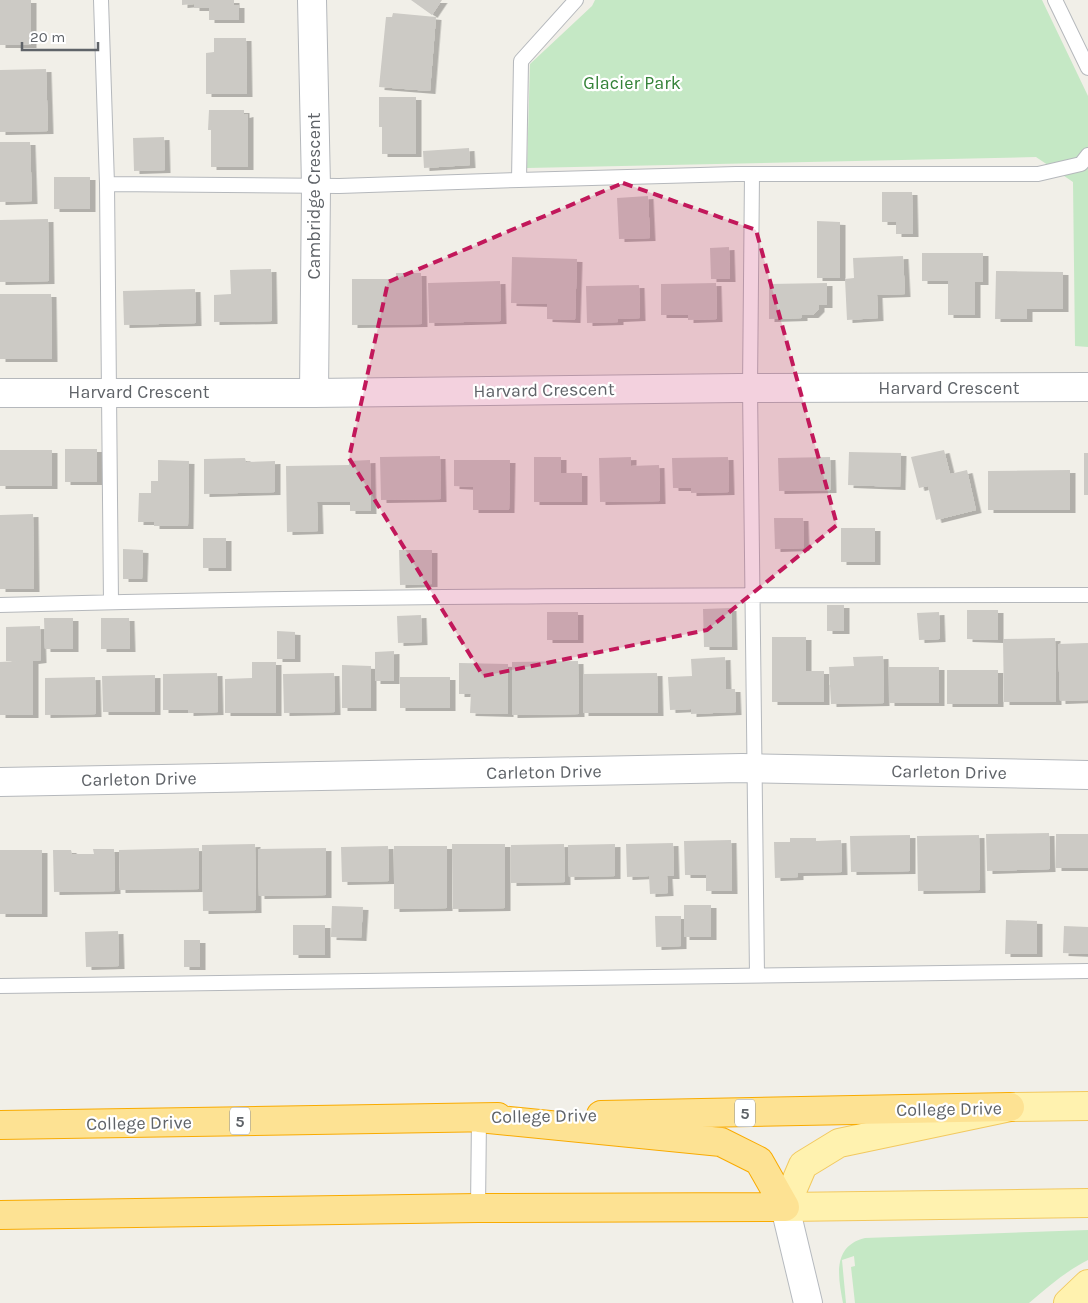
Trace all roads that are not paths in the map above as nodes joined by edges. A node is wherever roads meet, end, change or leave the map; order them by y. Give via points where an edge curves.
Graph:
1 (101, 0) edge
2 (312, 0) edge
3 (576, 0) edge
4 (1055, 0) edge
5 (1088, 68) edge
6 (1088, 155) edge
7 (752, 174) junction
8 (519, 180) junction
9 (107, 184) junction
10 (316, 186) junction
11 (1088, 387) edge
12 (750, 388) junction
13 (109, 392) junction
14 (0, 393) edge
15 (314, 393) junction
16 (752, 595) junction
17 (1088, 595) edge
18 (111, 602) junction
19 (0, 605) edge
20 (754, 768) junction
21 (1088, 775) edge
22 (0, 782) edge
23 (1088, 971) edge
24 (757, 975) junction
25 (0, 986) edge
26 (1088, 1106) edge
27 (1010, 1108) junction
28 (480, 1118) junction
29 (0, 1125) edge
30 (1088, 1203) edge
31 (785, 1206) junction
32 (478, 1208) junction
33 (0, 1215) edge
34 (1088, 1284) edge
35 (808, 1303) edge
36 (1068, 1303) edge

1 - 9 lane
2 - 10 street, Cambridge Crescent
3 - 8 lane via 521,61
4 - 5 lane
6 - 7 lane via 1081,164 1038,174
7 - 8 lane
7 - 12 lane
8 - 10 lane
9 - 10 lane
9 - 13 lane
10 - 15 street, Cambridge Crescent
11 - 12 street, Harvard Crescent
12 - 15 street, Harvard Crescent
12 - 16 lane
13 - 14 street, Harvard Crescent
13 - 15 street, Harvard Crescent
13 - 18 lane
16 - 17 lane
16 - 18 lane
16 - 20 lane
18 - 19 lane
20 - 21 street, Carleton Drive
20 - 22 street, Carleton Drive
20 - 24 lane
23 - 24 lane
24 - 25 lane
26 - 27 main road, College Drive / 5
27 - 28 highway, College Drive / 5
27 - 31 main road via 838,1143 803,1165
28 - 29 highway, College Drive / 5
28 - 31 highway via 721,1142 759,1161
28 - 32 lane
30 - 31 main road
31 - 32 highway
31 - 35 street
32 - 33 highway
34 - 36 main road

